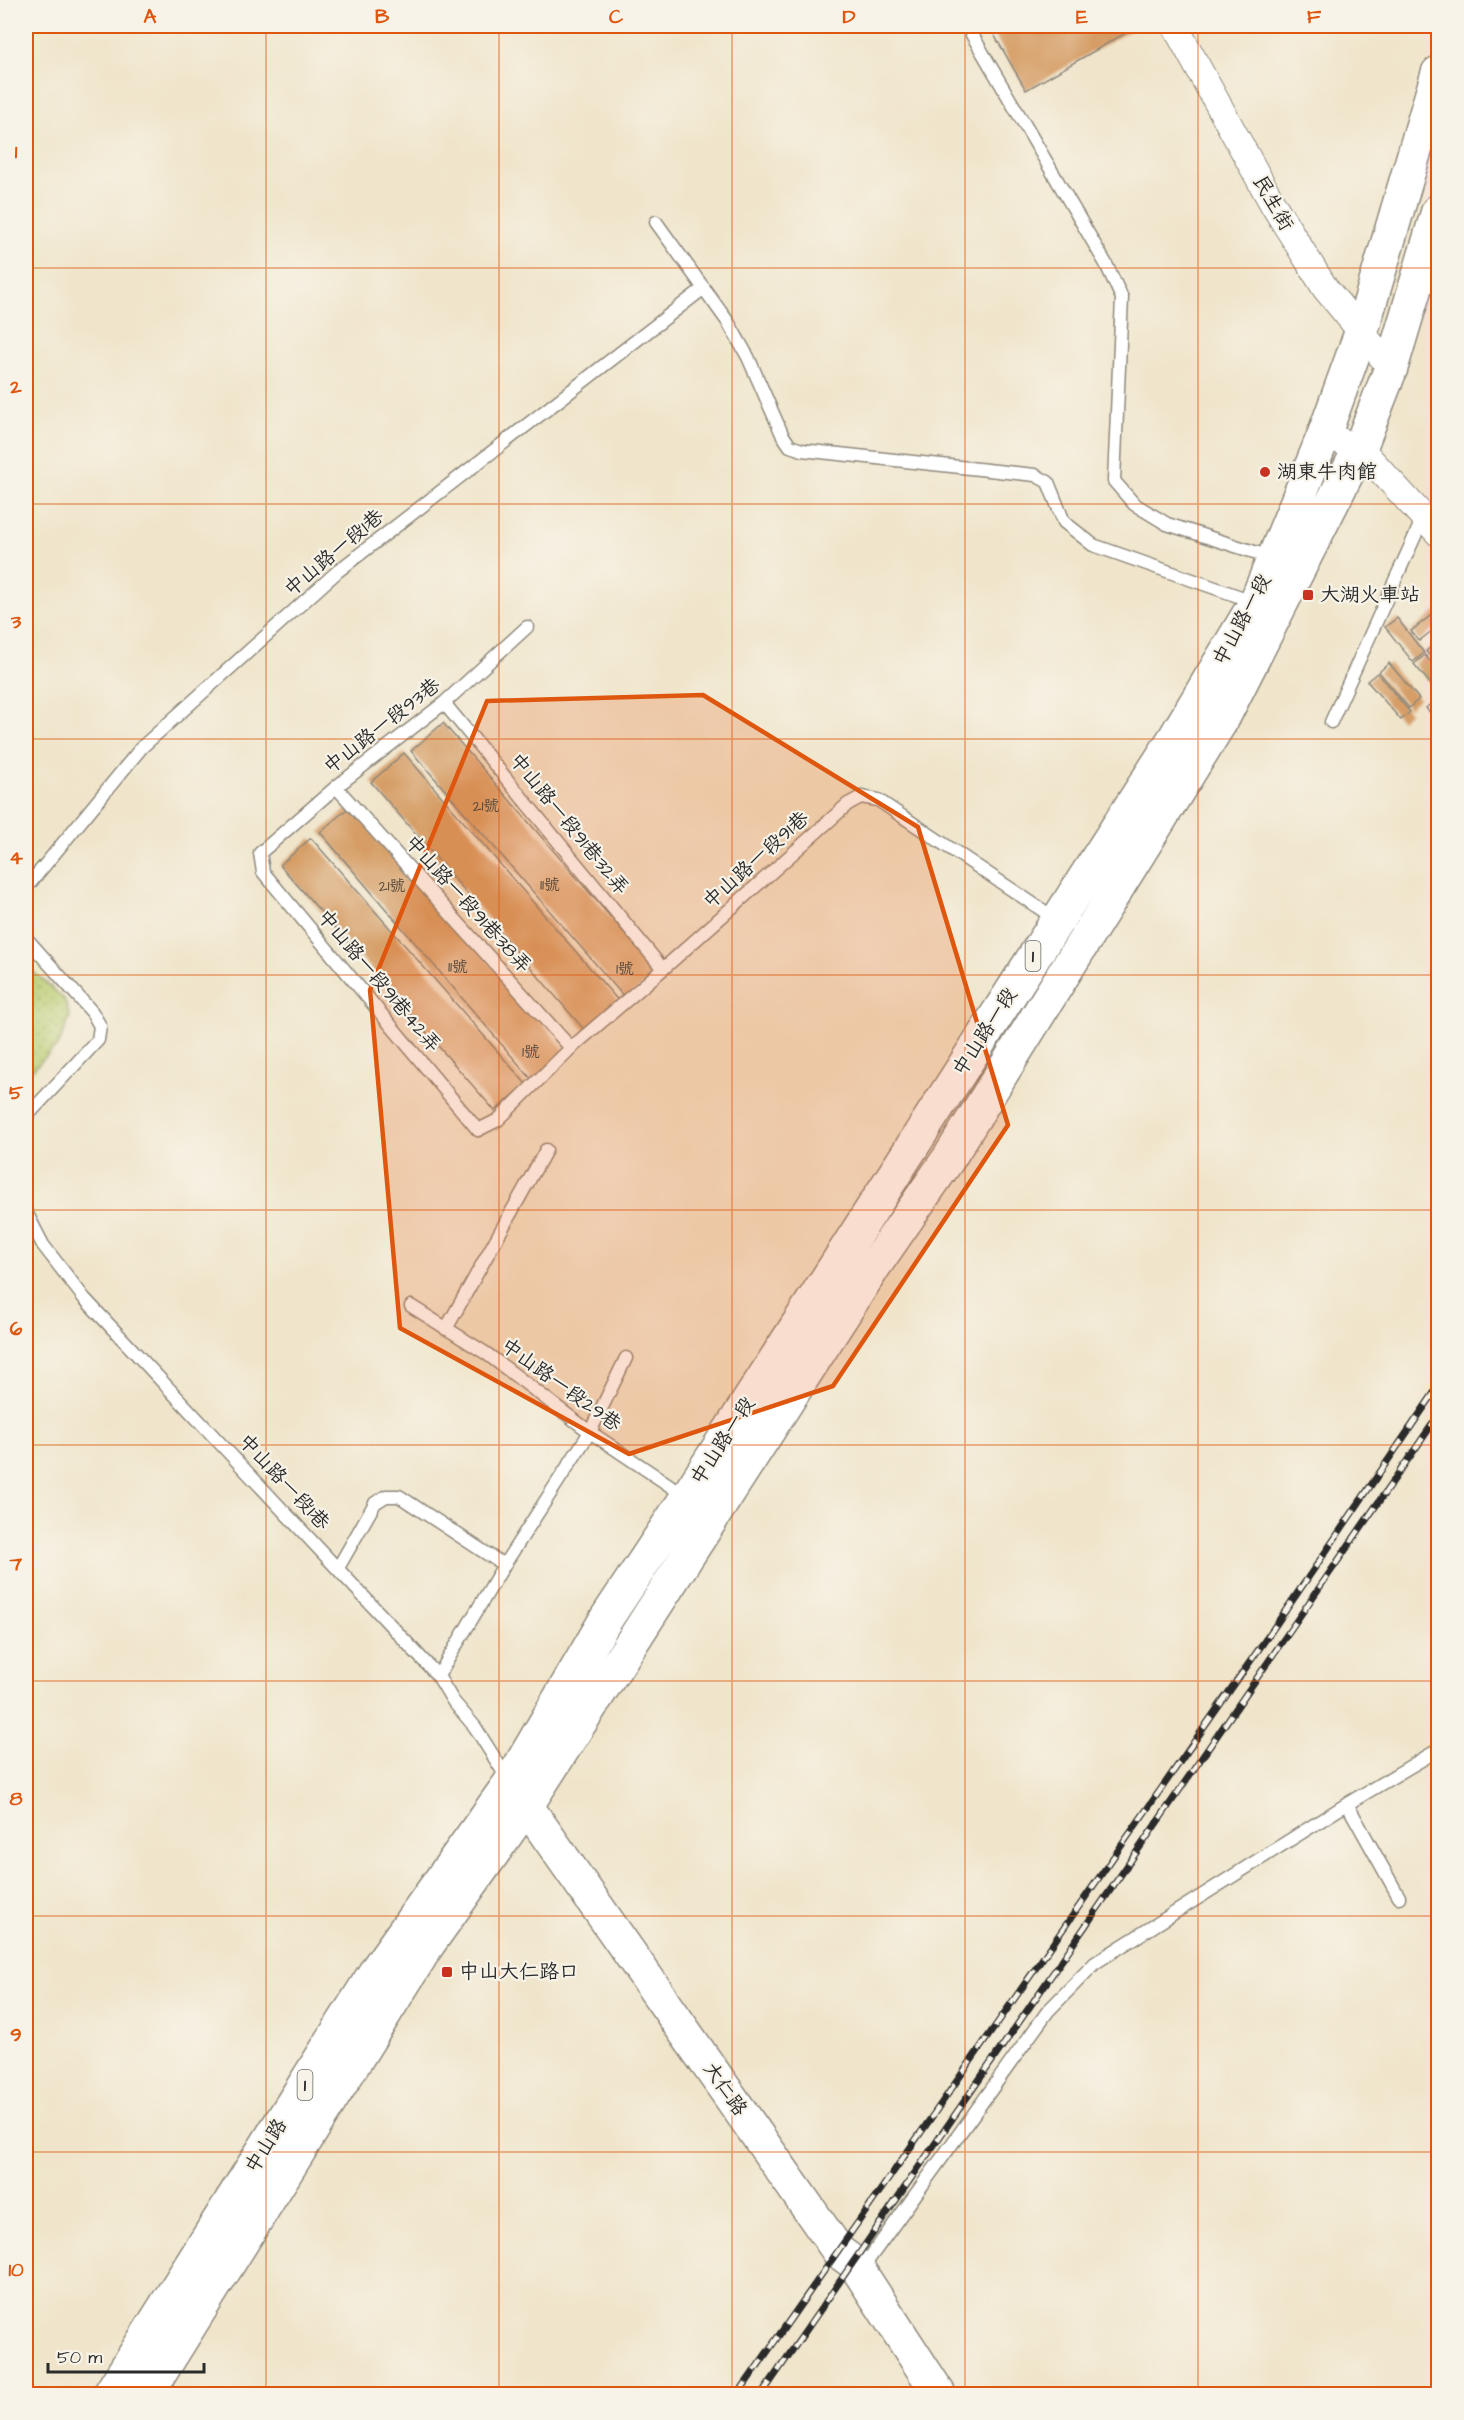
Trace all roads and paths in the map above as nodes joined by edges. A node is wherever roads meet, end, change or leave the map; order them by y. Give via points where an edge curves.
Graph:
1 (968, 26) edge
2 (1175, 26) edge
3 (1438, 73) edge
4 (1438, 211) edge
5 (656, 222) dead end
6 (704, 288) junction
7 (1361, 333) junction
8 (1391, 368) junction
9 (1324, 435) junction
10 (1360, 448) junction
11 (1431, 524) edge
12 (1274, 558) junction
13 (1256, 602) junction
14 (527, 627) dead end
15 (444, 703) junction
16 (1331, 722) dead end
17 (336, 787) junction
18 (260, 853) joint
19 (26, 888) edge
20 (1071, 928) junction
21 (26, 938) edge
22 (663, 969) junction
23 (571, 1048) junction
24 (26, 1117) edge
25 (478, 1130) joint
26 (546, 1150) dead end
27 (26, 1212) edge
28 (411, 1306) dead end
29 (446, 1329) junction
30 (627, 1359) dead end
31 (590, 1432) junction
32 (687, 1497) junction
33 (504, 1565) junction
34 (338, 1568) junction
35 (438, 1676) junction
36 (1438, 1750) edge
37 (519, 1794) junction
38 (1347, 1804) junction
39 (1399, 1897) dead end
40 (860, 2272) junction
41 (110, 2394) edge
42 (147, 2394) edge
43 (939, 2394) edge

1 - 12 lane via 1122,298 1114,481 1134,504 1167,524
2 - 7 street, 民生街 via 1274,206 1325,288
3 - 7 main road, 中山路一段 / 1
4 - 8 main road, 中山路一段 / 1
5 - 6 lane
6 - 13 lane via 748,357 790,446 1035,475 1047,482 1064,522 1093,545
6 - 19 lane, 中山路一段1巷 via 338,571 142,747
7 - 8 street, 民生街
7 - 9 main road, 中山路一段 / 1
8 - 10 main road, 中山路一段 / 1
9 - 10 street
9 - 12 main road, 中山路一段 / 1
10 - 11 street
10 - 20 main road, 中山路一段 / 1 via 1223,718
11 - 16 lane
12 - 13 main road, 中山路一段 / 1
13 - 20 main road, 中山路一段 / 1 via 1174,740
14 - 15 lane, 中山路一段93巷
15 - 17 lane, 中山路一段93巷
15 - 22 lane, 中山路一段91巷32弄
17 - 18 lane, 中山路一段93巷
17 - 23 lane, 中山路一段91巷38弄
18 - 25 lane, 中山路一段91巷42弄 via 263,872
20 - 22 lane, 中山路一段91巷 via 878,800 861,797 848,804
20 - 32 main road, 中山路一段 / 1
20 - 37 main road, 中山路一段 / 1 via 949,1158
21 - 24 lane via 100,1026 98,1040
22 - 23 lane, 中山路一段91巷
23 - 25 lane, 中山路一段91巷 via 498,1120
26 - 29 lane
27 - 34 lane, 中山路一段1巷 via 43,1245 84,1298
28 - 29 lane, 中山路一段29巷
29 - 31 lane, 中山路一段29巷 via 487,1354
30 - 31 lane
31 - 32 lane, 中山路一段29巷
31 - 33 lane
32 - 37 main road, 中山路一段 / 1 via 606,1619
33 - 34 lane via 399,1496 386,1496 375,1503
33 - 35 lane
34 - 35 lane, 中山路一段1巷
35 - 37 lane, 中山路一段1巷
36 - 38 lane
37 - 40 main road, 大仁路 via 839,2252
37 - 41 main road, 中山路 / 1 via 377,1969
37 - 42 main road, 中山路 / 1
38 - 39 lane
38 - 40 lane via 1095,1963 1048,2011
40 - 43 main road, 大仁路

